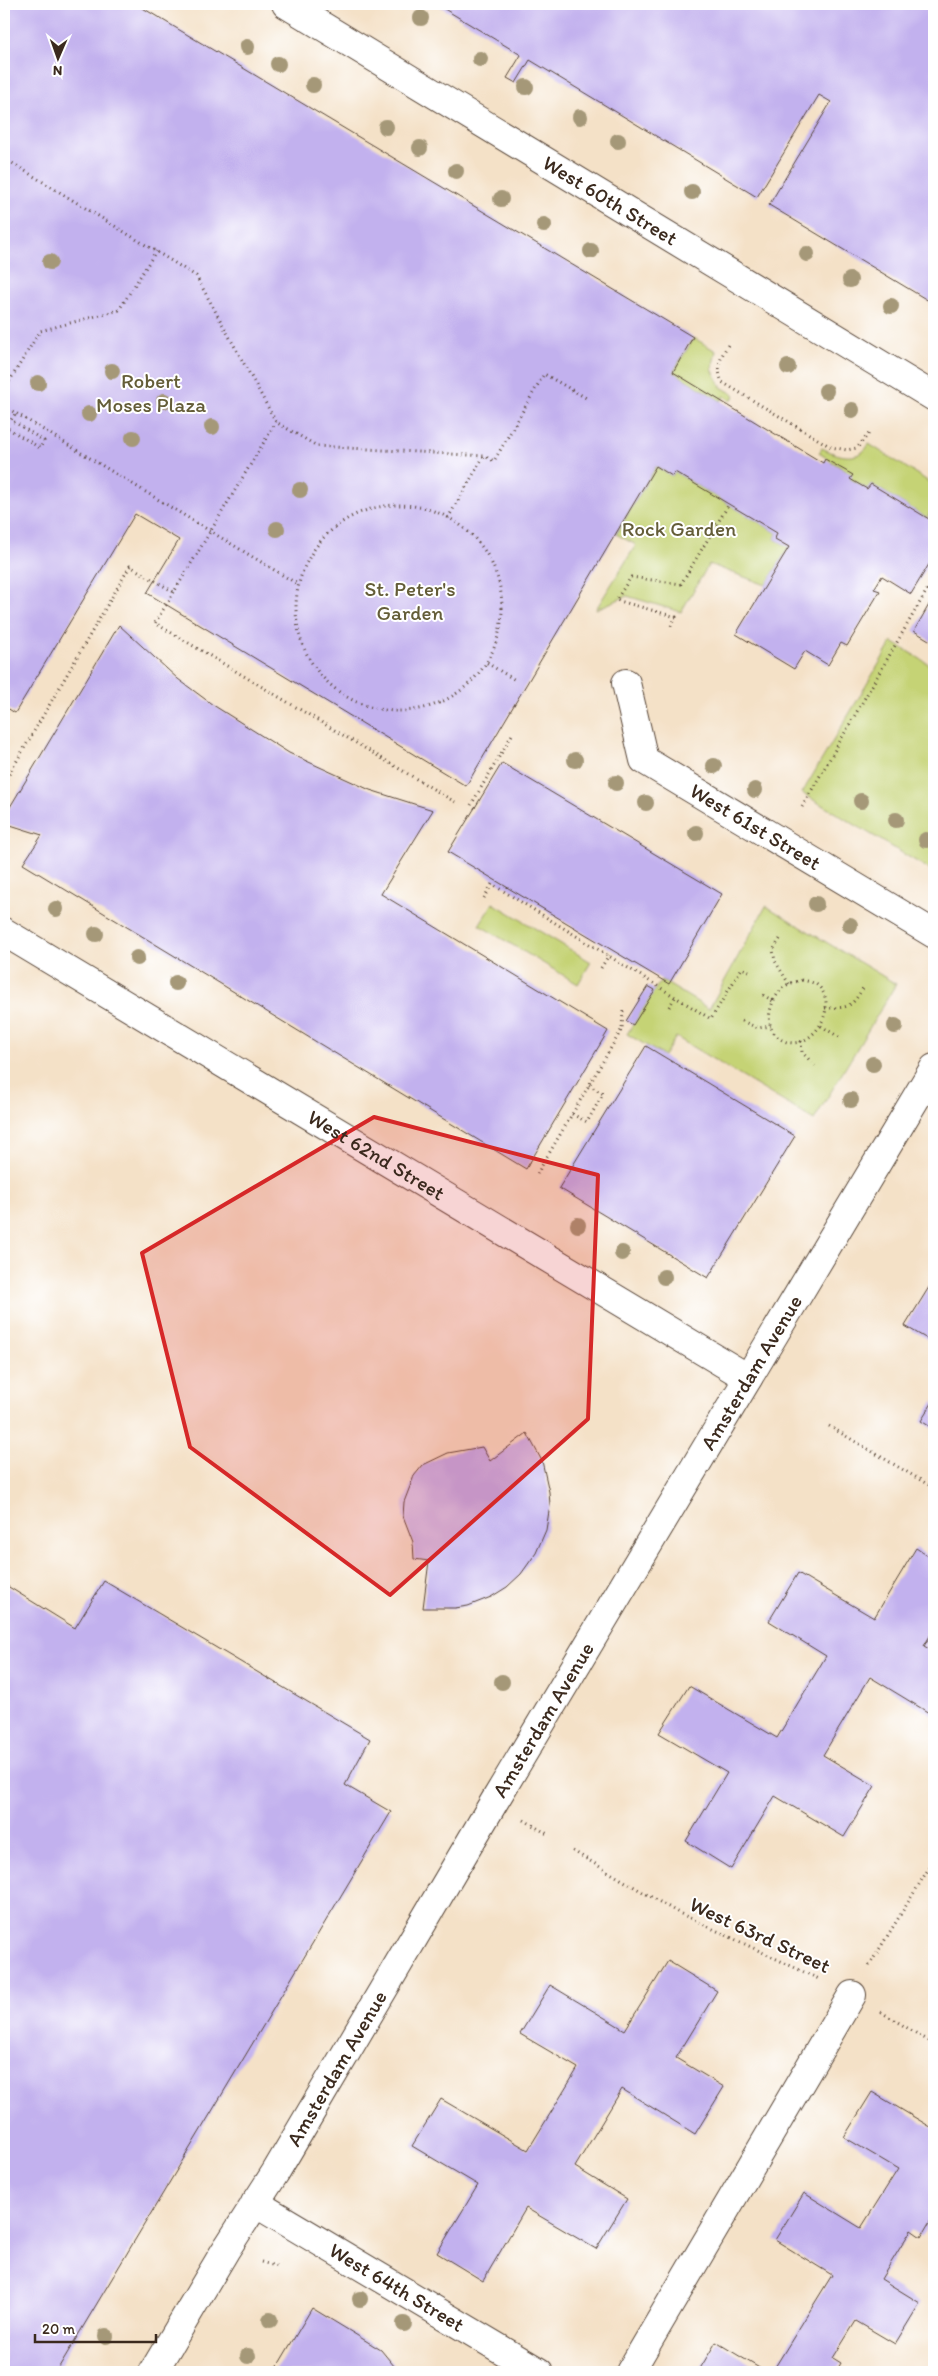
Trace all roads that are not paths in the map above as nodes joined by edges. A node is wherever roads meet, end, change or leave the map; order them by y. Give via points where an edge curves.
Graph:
1 (286, 4) edge
2 (934, 397) edge
3 (626, 683) dead end
4 (4, 932) edge
5 (934, 934) edge
6 (934, 1068) edge
7 (748, 1378) junction
8 (852, 1994) road end
9 (255, 2203) junction
10 (152, 2372) edge
11 (539, 2372) edge
12 (630, 2372) edge

1 - 2 street, West 60th Street
3 - 5 street, West 61st Street via 644,760
4 - 7 street, West 62nd Street
6 - 7 street, Amsterdam Avenue
7 - 9 street, Amsterdam Avenue
8 - 12 street
9 - 10 street, Amsterdam Avenue
9 - 11 street, West 64th Street

